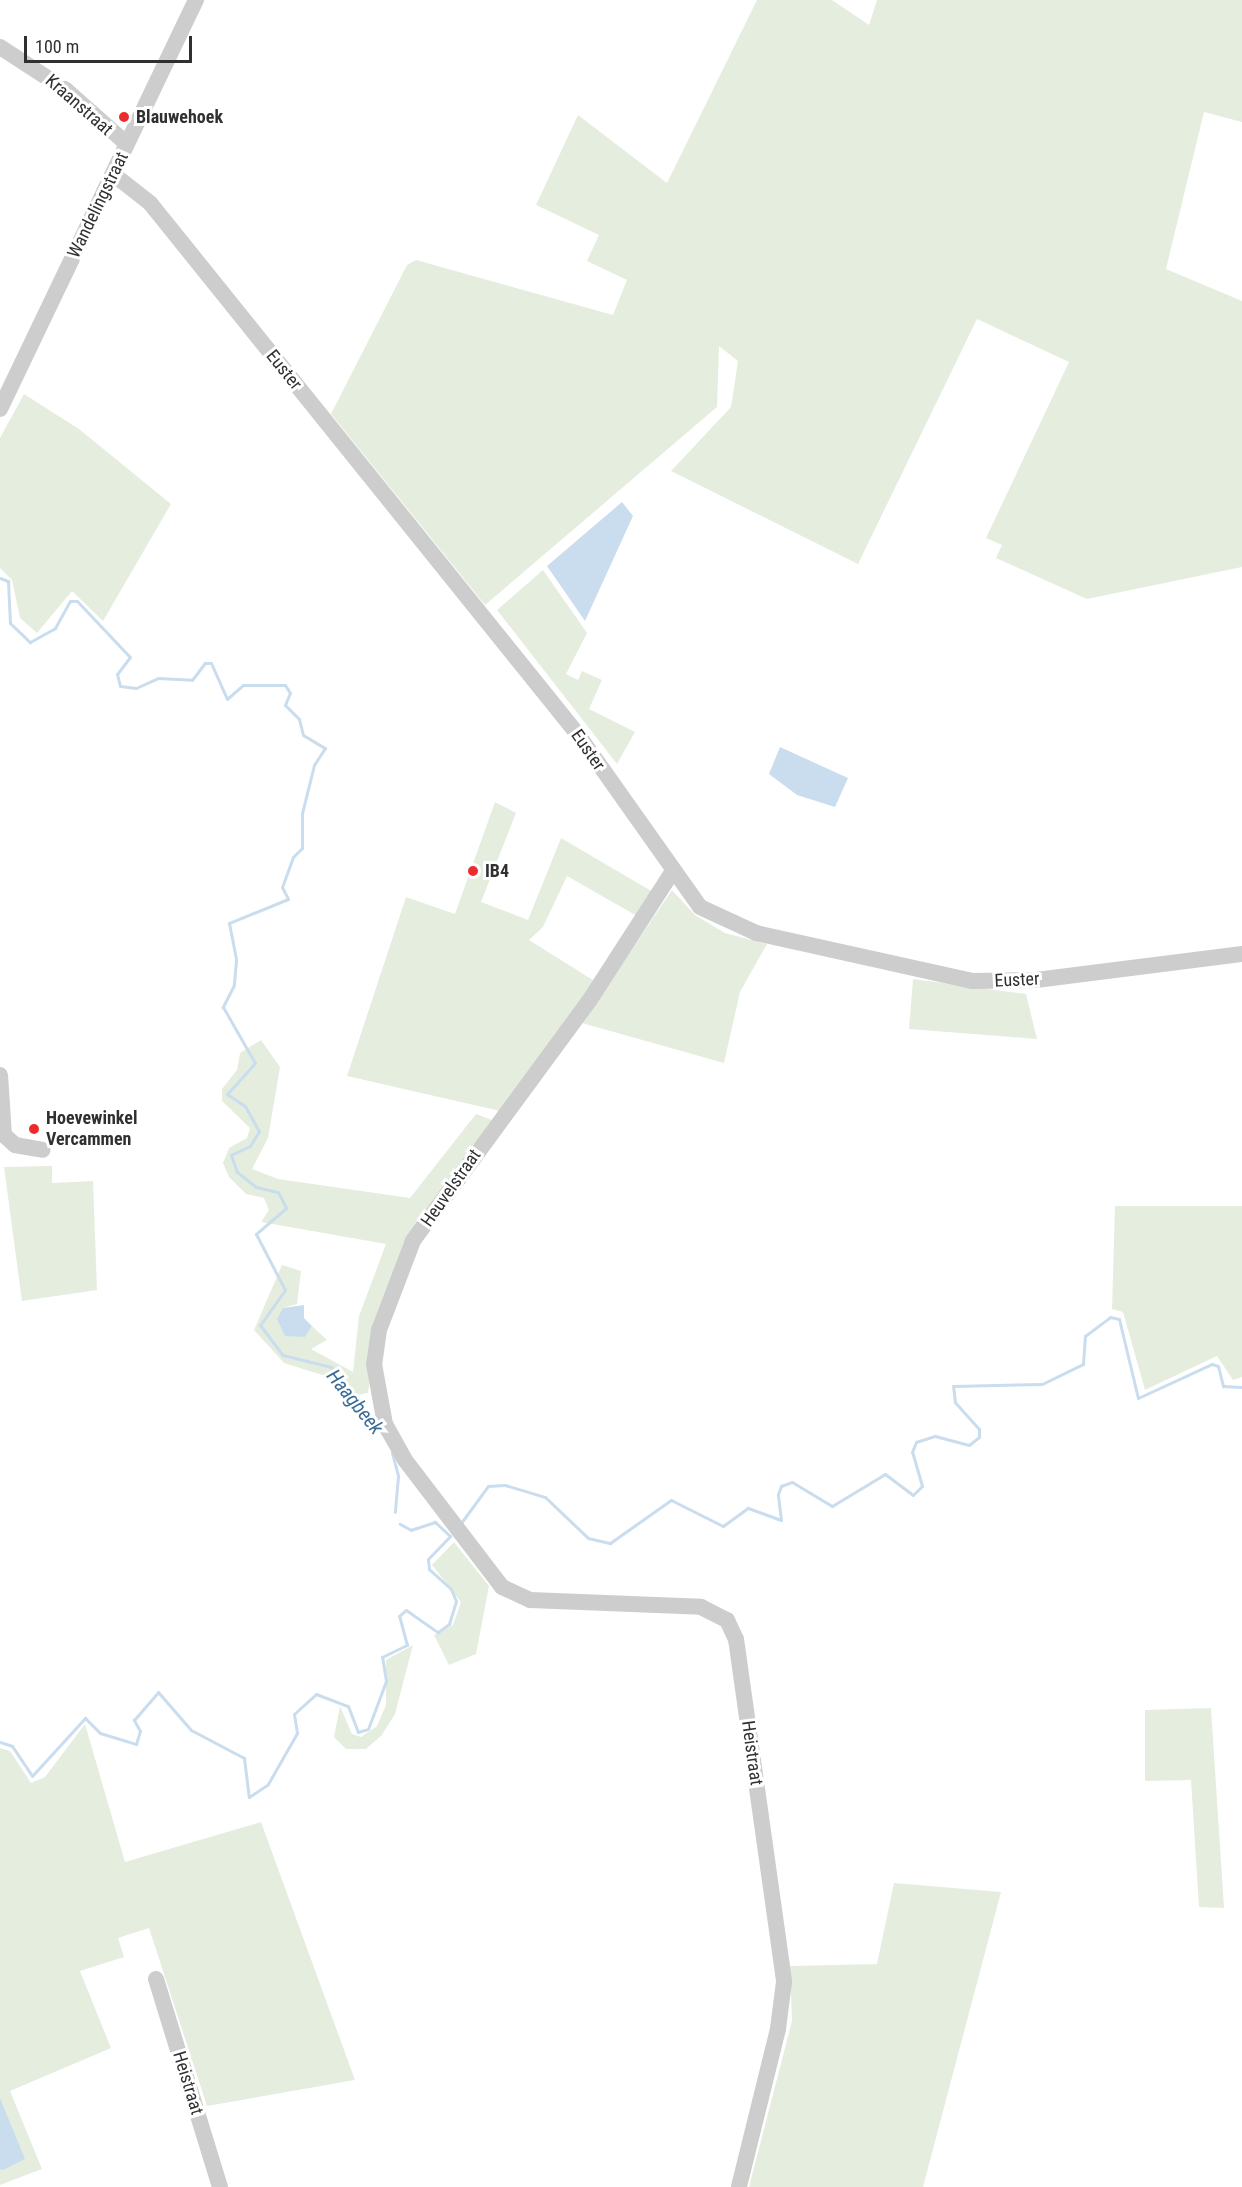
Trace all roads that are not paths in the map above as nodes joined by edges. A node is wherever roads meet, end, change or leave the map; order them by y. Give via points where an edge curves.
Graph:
1 (196, 0) edge
2 (0, 47) edge
3 (127, 144) junction
4 (113, 174) junction
5 (0, 409) edge
6 (671, 874) junction
7 (1242, 954) edge
8 (0, 1075) edge
9 (43, 1150) dead end
10 (454, 1531) joint
11 (156, 1979) dead end
12 (220, 2187) edge
13 (739, 2187) edge

1 - 3 street, Wandelingstraat
2 - 3 street, Kraanstraat via 66,90
3 - 4 street, Wandelingstraat
4 - 5 street, Wandelingstraat
4 - 6 street, Euster via 150,203 579,736
6 - 7 street, Euster via 700,908 756,933 972,981 1036,980
6 - 10 street, Heuvelstraat via 589,1001 413,1241 386,1309 374,1364 376,1396 405,1460
8 - 9 street via 4,1135 15,1145
10 - 13 street, Heistraat via 492,1580 513,1594 530,1600 700,1607 727,1620 736,1639 784,1982 778,2029
11 - 12 street, Heistraat

